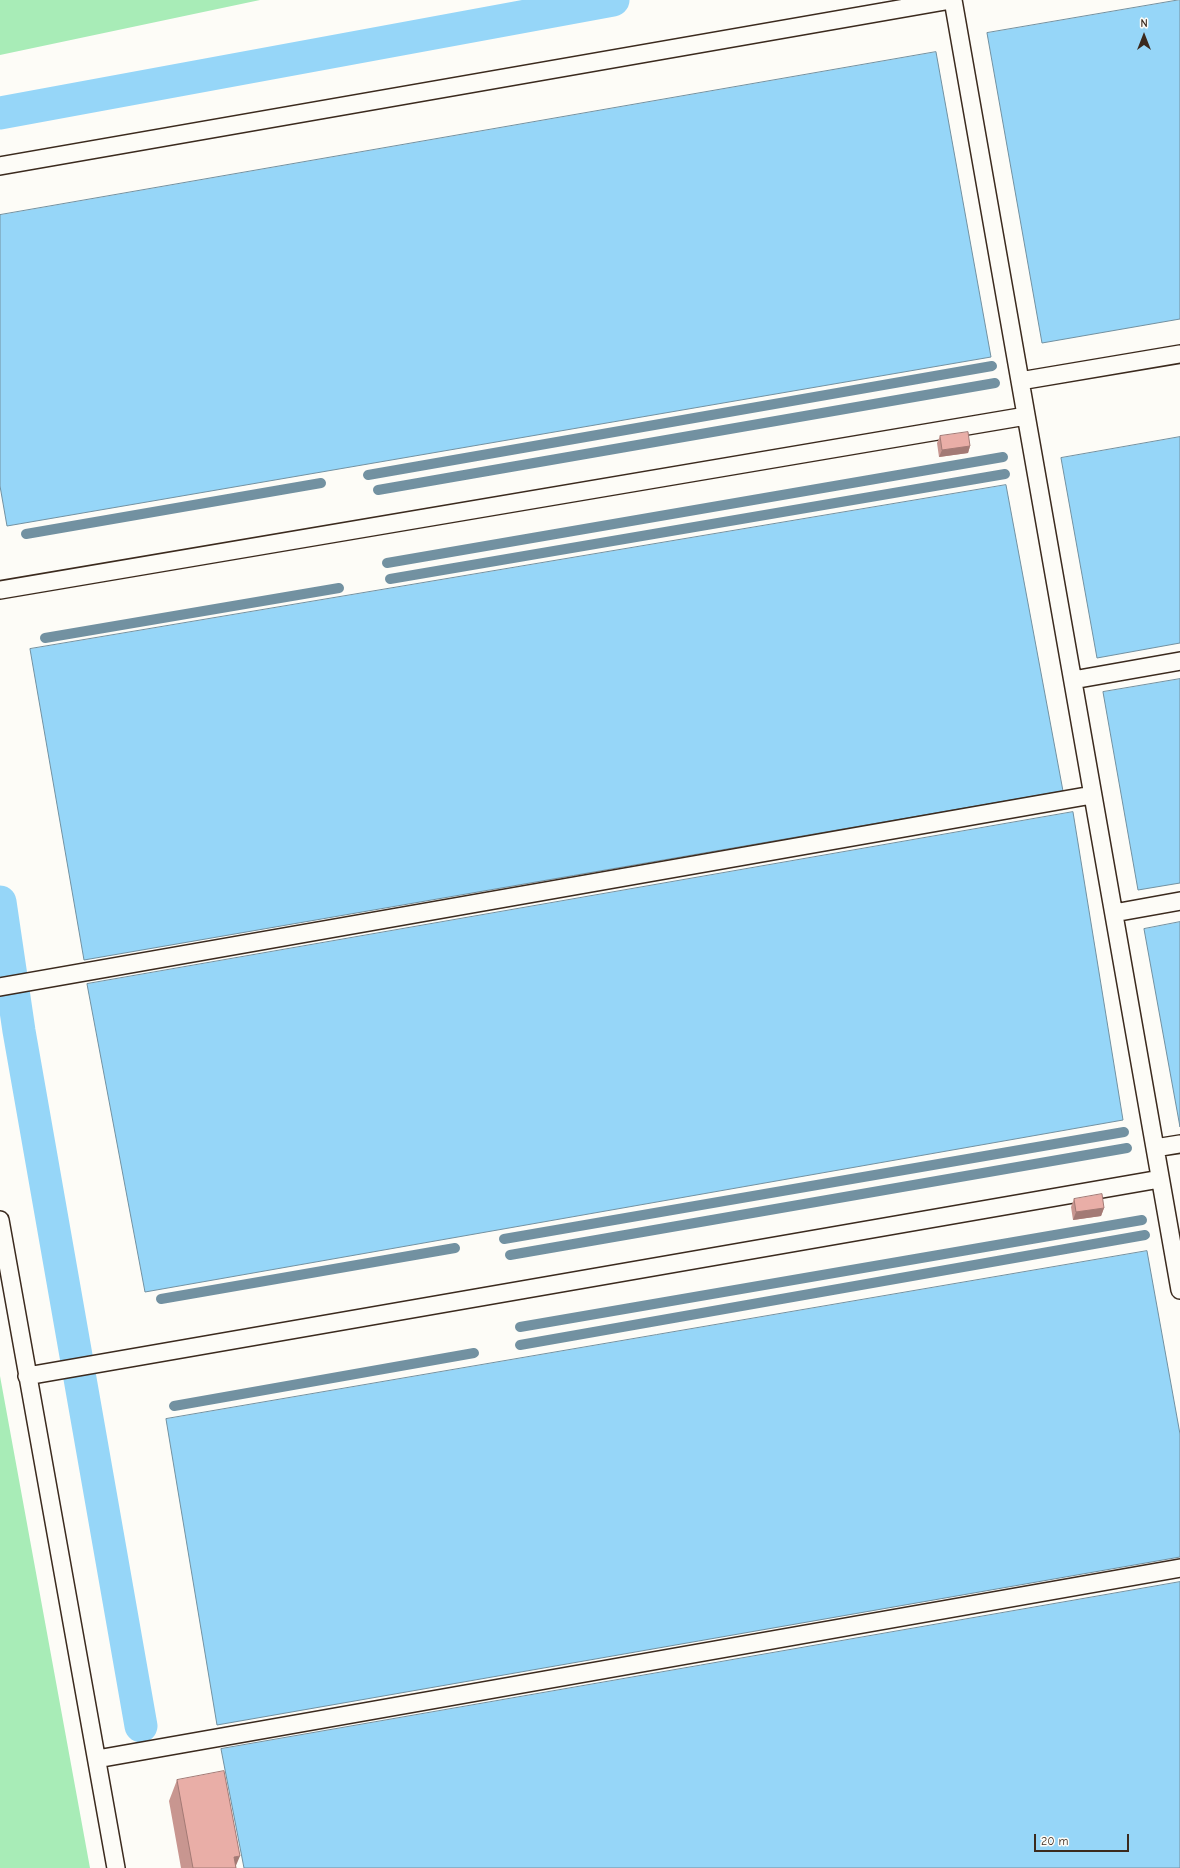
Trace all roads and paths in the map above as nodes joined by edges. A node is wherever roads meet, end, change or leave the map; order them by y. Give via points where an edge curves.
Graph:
1 (952, 0) edge
2 (0, 166) edge
3 (1180, 354) edge
4 (1020, 381) junction
5 (1026, 416) junction
6 (0, 590) edge
7 (1180, 661) edge
8 (1073, 680) junction
9 (1092, 795) junction
10 (1180, 901) edge
11 (1114, 913) junction
12 (0, 987) edge
13 (1180, 1144) edge
14 (1155, 1148) junction
15 (1160, 1179) junction
16 (0, 1220) edge
17 (1180, 1290) edge
18 (27, 1376) junction
19 (1180, 1568) edge
20 (97, 1759) junction
21 (116, 1868) edge

1 - 2 lane
1 - 4 lane
3 - 4 lane
4 - 5 lane
5 - 6 lane
5 - 8 lane
7 - 8 lane
8 - 9 lane
9 - 11 lane
9 - 12 lane
10 - 11 lane
11 - 14 lane
13 - 14 lane
14 - 15 lane
15 - 17 lane
15 - 18 lane
16 - 18 lane
18 - 20 lane
19 - 20 lane
20 - 21 lane

